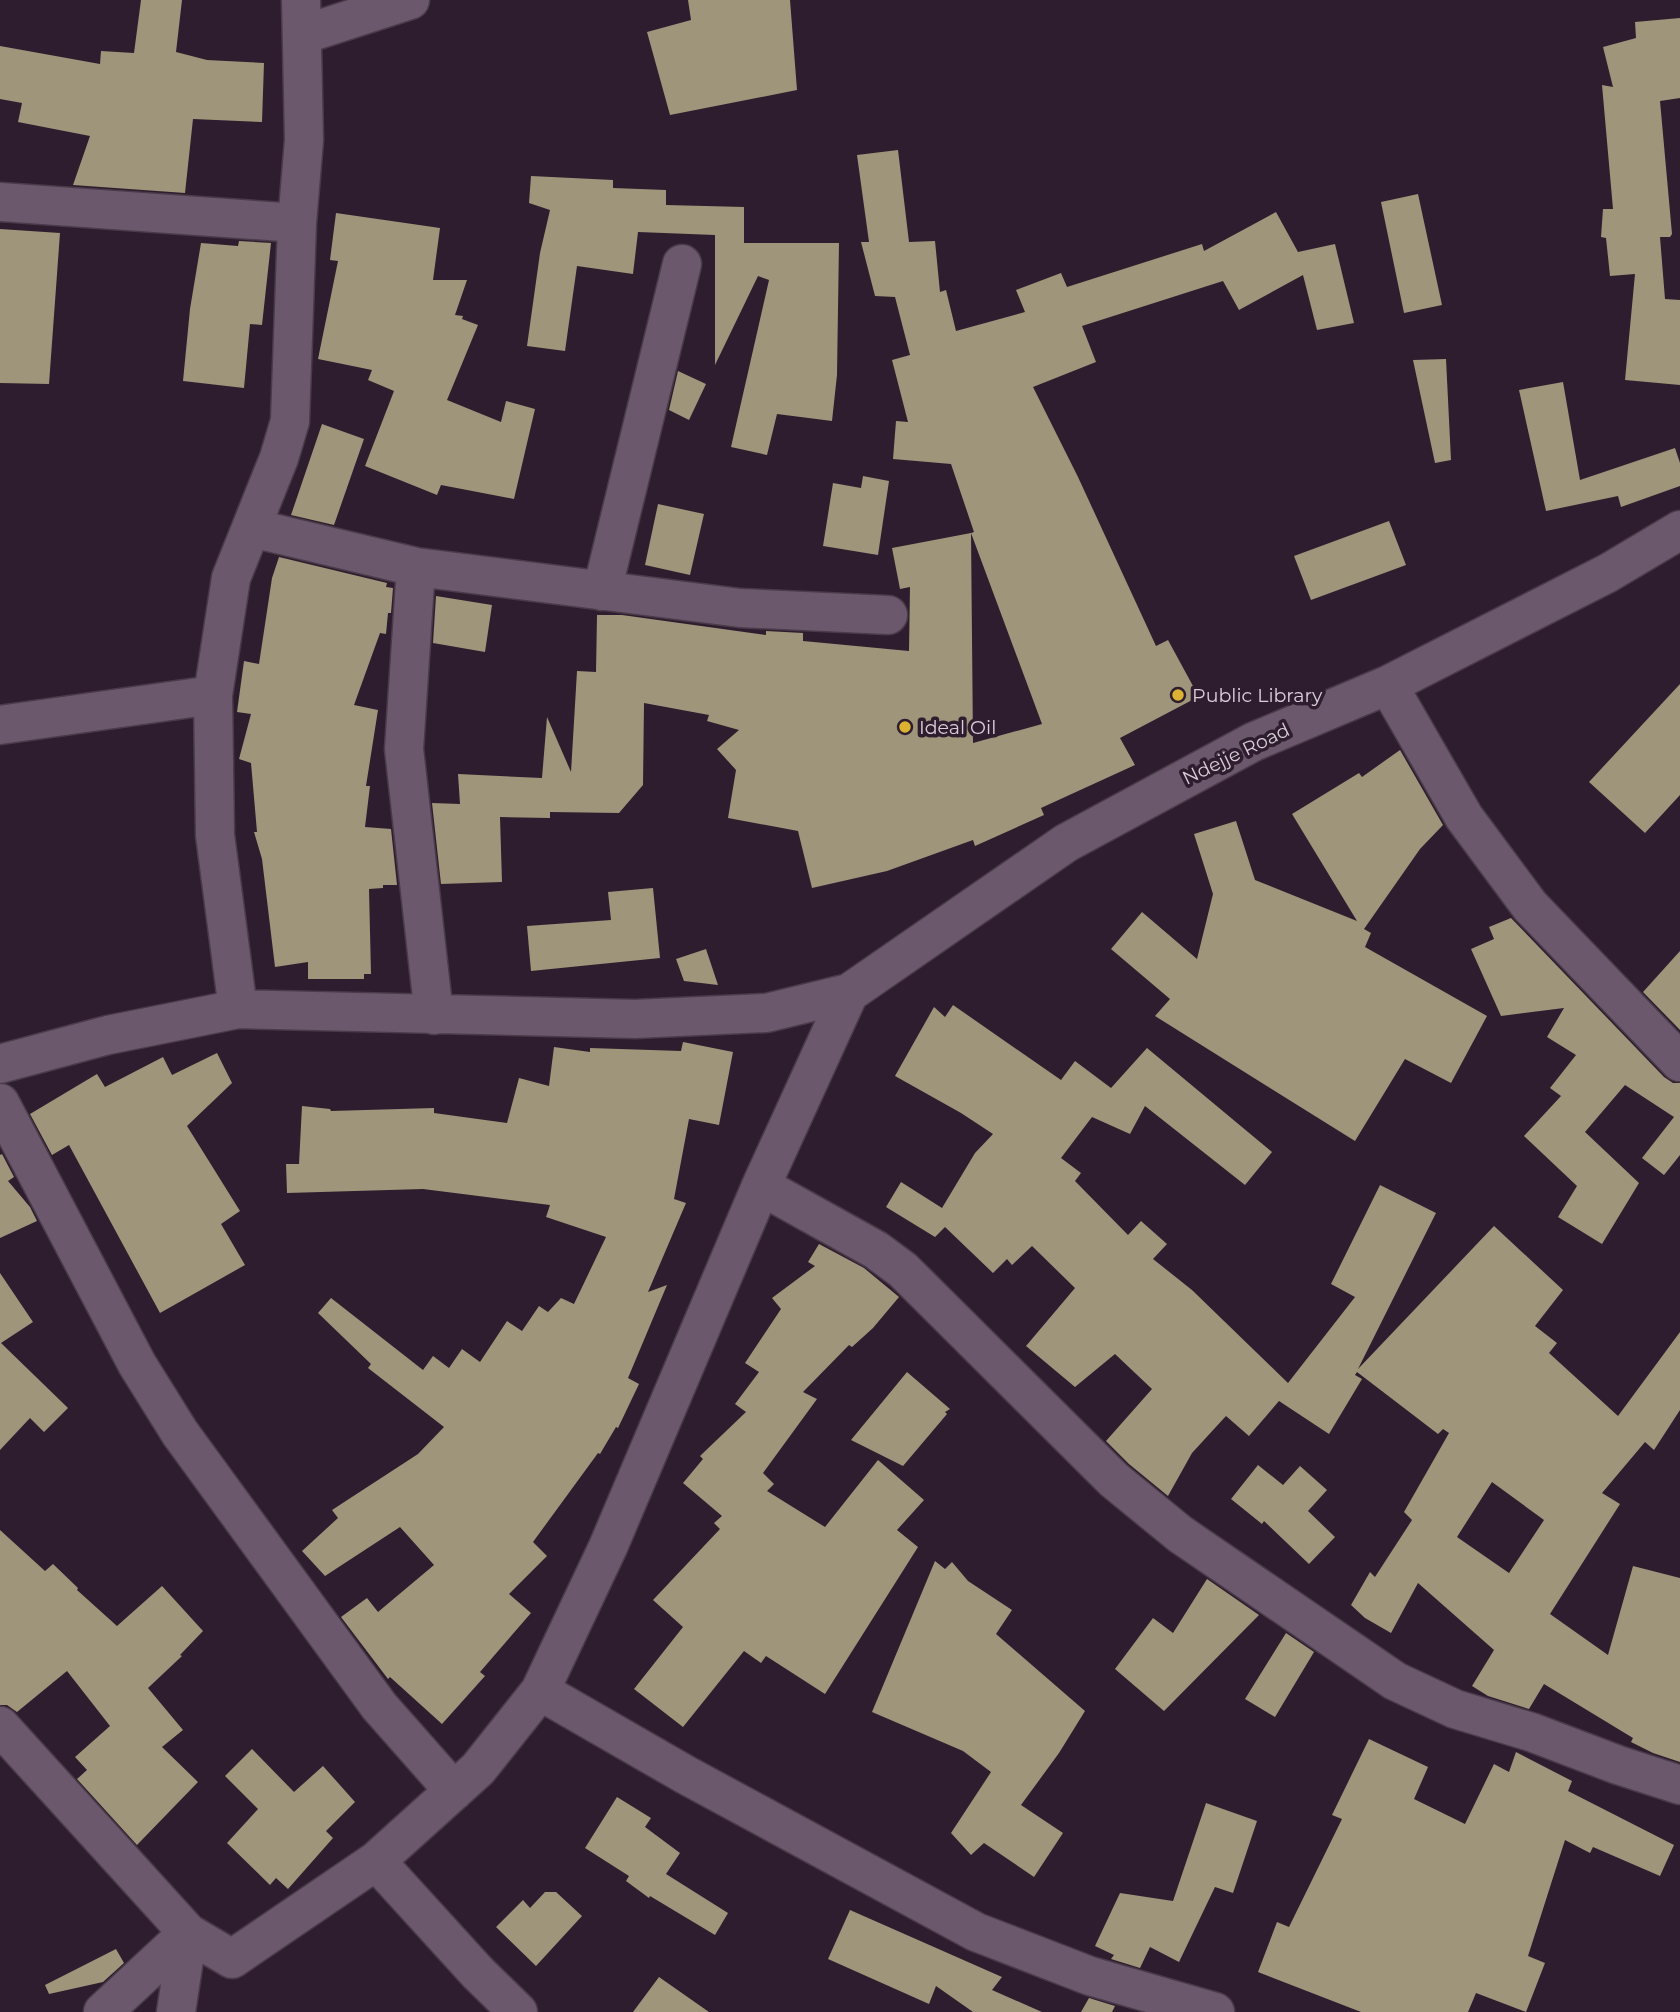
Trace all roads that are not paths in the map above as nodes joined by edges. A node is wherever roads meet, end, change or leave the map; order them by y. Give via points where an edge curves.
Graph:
1 (410, 0) edge
2 (302, 18) edge
3 (0, 202) edge
4 (297, 223) junction
5 (682, 264) dead end
6 (252, 528) junction
7 (1680, 530) edge
8 (416, 566) junction
9 (602, 590) junction
10 (888, 615) dead end
11 (1388, 685) junction
12 (213, 695) junction
13 (0, 725) edge
14 (849, 993) junction
15 (238, 1009) junction
16 (434, 1015) junction
17 (1680, 1062) edge
18 (0, 1064) edge
19 (0, 1103) edge
20 (761, 1185) junction
21 (540, 1690) junction
22 (0, 1726) edge
23 (1680, 1785) edge
24 (454, 1790) junction
25 (376, 1861) junction
26 (188, 1933) junction
27 (103, 2012) edge
28 (176, 2012) edge
29 (518, 2012) edge
30 (1215, 2012) edge

1 - 2 street
2 - 4 street via 304,140
3 - 4 street
4 - 6 street via 290,421
5 - 9 street
6 - 8 street
6 - 12 street via 231,578
7 - 11 street, Ndejje Road via 1608,573
8 - 9 street
8 - 16 street via 404,748
9 - 10 street via 751,609
11 - 14 street, Ndejje Road via 1253,742 1066,843
11 - 17 street via 1464,817 1530,906
12 - 13 street
12 - 15 street via 215,835
14 - 16 street via 766,1013 635,1019
14 - 20 street
15 - 16 street
15 - 18 street via 108,1035
19 - 24 street via 137,1364 180,1433 379,1706
20 - 21 street via 608,1547
20 - 23 street via 903,1270 1143,1505 1395,1681 1454,1709
21 - 24 street via 478,1769
21 - 30 street via 976,1932 1090,1976
22 - 26 street
24 - 25 street
25 - 26 street via 232,1959
25 - 29 street
26 - 27 street
26 - 28 street

